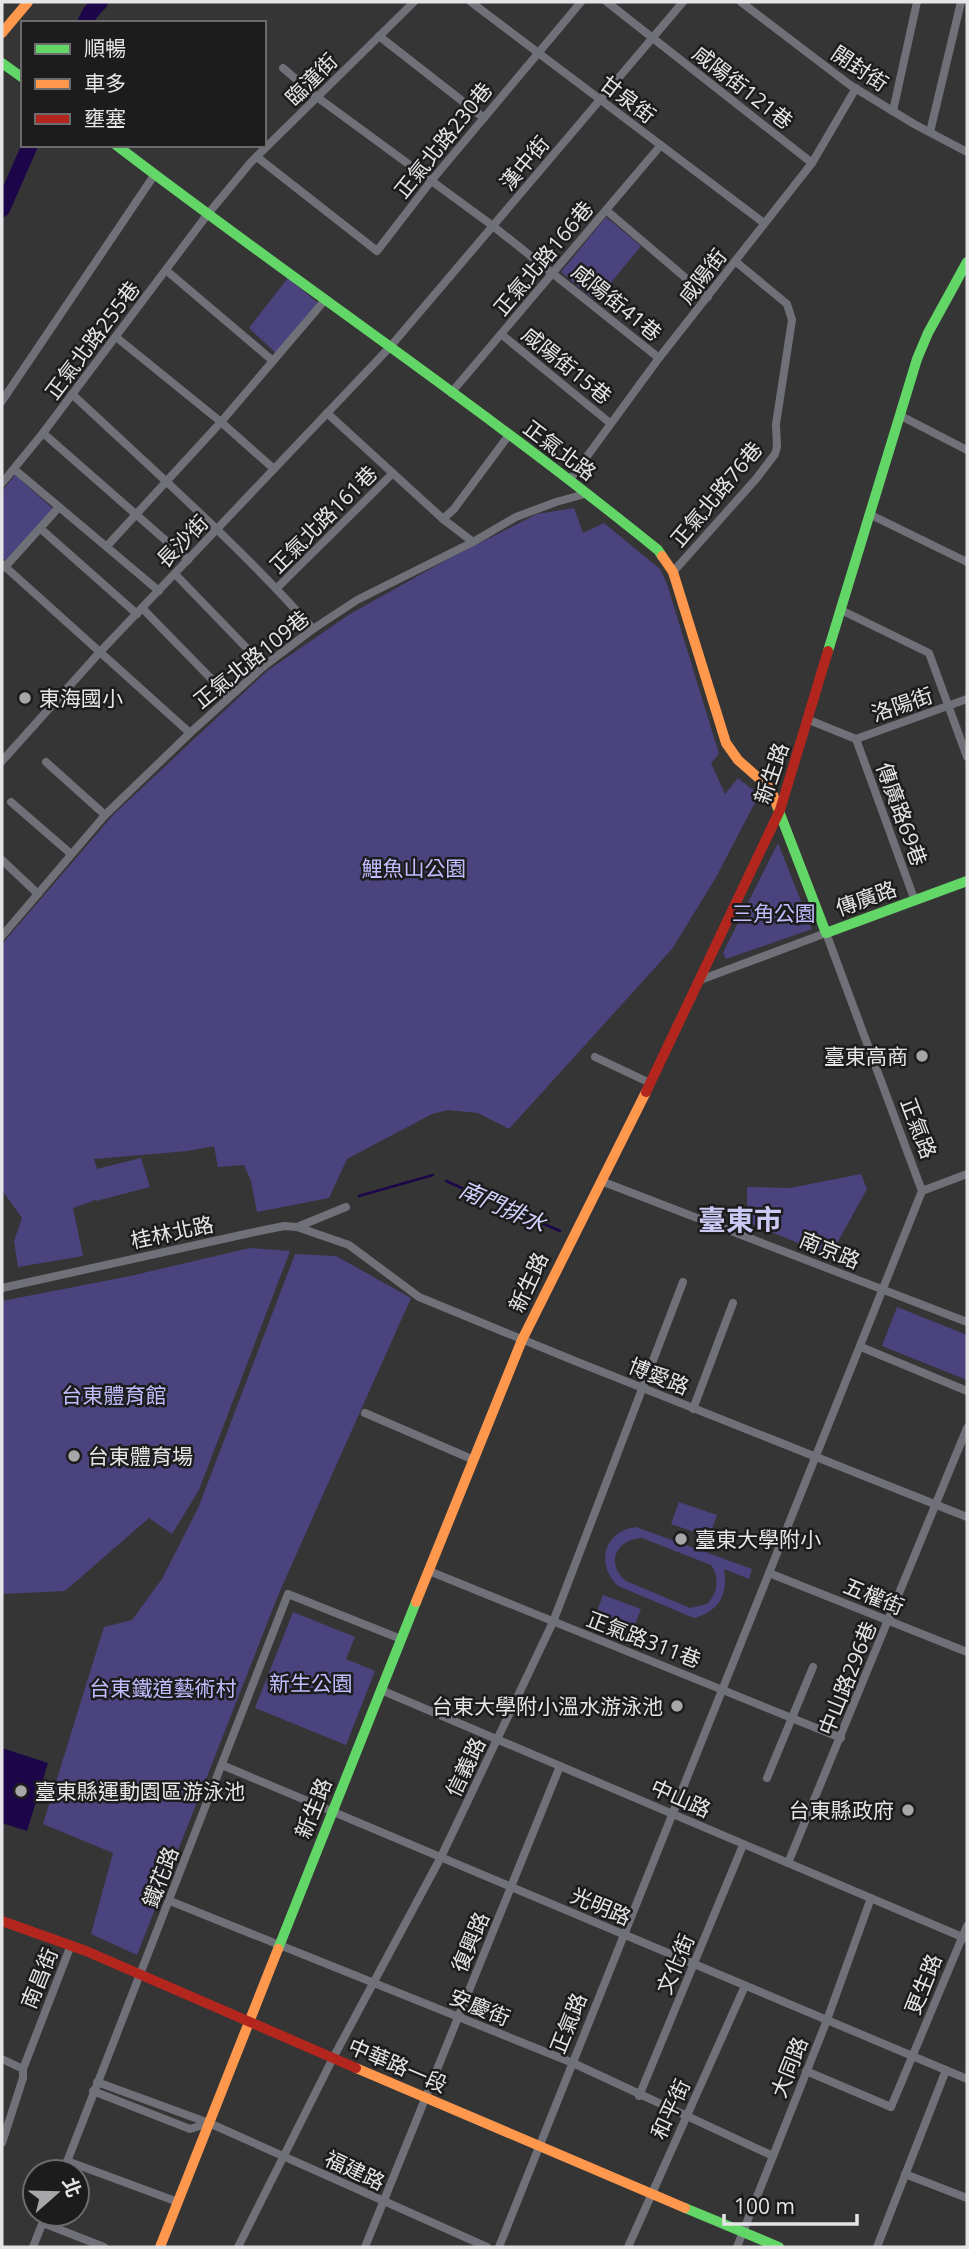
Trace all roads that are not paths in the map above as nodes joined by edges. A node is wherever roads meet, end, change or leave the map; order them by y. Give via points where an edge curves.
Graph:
1 (28, 2) edge
2 (414, 2) edge
3 (471, 2) edge
4 (581, 2) edge
5 (607, 2) edge
6 (683, 2) edge
7 (741, 2) edge
8 (917, 2) edge
9 (961, 2) edge
10 (2, 33) edge
11 (379, 36) junction
12 (653, 38) junction
13 (538, 53) junction
14 (2, 63) edge
15 (283, 68) dead end
16 (21, 77) edge
17 (856, 88) junction
18 (317, 97) junction
19 (600, 100) junction
20 (893, 111) junction
21 (484, 118) junction
22 (930, 132) junction
23 (661, 145) junction
24 (119, 147) edge
25 (967, 152) edge
26 (257, 157) junction
27 (812, 163) junction
28 (155, 173) junction
29 (431, 181) junction
30 (606, 210) junction
31 (204, 212) junction
32 (764, 223) junction
33 (493, 226) junction
34 (735, 261) junction
35 (967, 262) edge
36 (167, 271) junction
37 (553, 273) junction
38 (708, 297) junction
39 (325, 300) junction
40 (501, 334) junction
41 (116, 337) junction
42 (390, 347) junction
43 (660, 358) junction
44 (272, 361) junction
45 (451, 393) junction
46 (72, 394) junction
47 (2, 401) edge
48 (327, 413) junction
49 (901, 416) junction
50 (221, 422) junction
51 (610, 423) junction
52 (43, 433) junction
53 (509, 435) junction
54 (967, 450) edge
55 (14, 469) junction
56 (274, 469) junction
57 (393, 473) junction
58 (569, 481) junction
59 (2, 483) edge
60 (167, 483) junction
61 (585, 494) junction
62 (59, 507) junction
63 (869, 514) junction
64 (138, 515) junction
65 (443, 519) junction
66 (41, 529) junction
67 (218, 529) junction
68 (473, 542) junction
69 (107, 546) junction
70 (188, 560) junction
71 (967, 562) edge
72 (4, 566) edge
73 (673, 572) junction
74 (174, 574) junction
75 (277, 588) junction
76 (159, 591) junction
77 (842, 610) junction
78 (139, 611) junction
79 (313, 629) junction
80 (99, 653) junction
81 (264, 666) junction
82 (229, 697) junction
83 (967, 699) edge
84 (949, 706) junction
85 (809, 720) junction
86 (190, 733) junction
87 (856, 738) junction
88 (967, 757) edge
89 (2, 761) edge
90 (46, 762) dead end
91 (11, 802) dead end
92 (780, 810) junction
93 (105, 815) junction
94 (71, 855) junction
95 (2, 860) edge
96 (967, 881) edge
97 (38, 894) junction
98 (915, 901) junction
99 (826, 933) junction
100 (2, 934) edge
101 (700, 980) junction
102 (595, 1057) dead end
103 (650, 1083) junction
104 (967, 1174) edge
105 (601, 1181) junction
106 (922, 1191) junction
107 (346, 1207) dead end
108 (297, 1227) junction
109 (349, 1245) joint
110 (682, 1282) dead end
111 (2, 1288) edge
112 (884, 1290) junction
113 (733, 1303) dead end
114 (967, 1322) edge
115 (522, 1340) junction
116 (861, 1347) junction
117 (643, 1388) junction
118 (967, 1391) edge
119 (693, 1409) junction
120 (365, 1413) dead end
121 (967, 1428) edge
122 (816, 1457) junction
123 (474, 1460) junction
124 (936, 1504) junction
125 (967, 1517) edge
126 (429, 1571) junction
127 (769, 1573) junction
128 (889, 1621) junction
129 (553, 1622) junction
130 (401, 1639) junction
131 (967, 1651) edge
132 (813, 1667) dead end
133 (722, 1689) junction
134 (381, 1690) junction
135 (792, 1718) junction
136 (841, 1738) junction
137 (498, 1740) junction
138 (222, 1765) junction
139 (560, 1766) junction
140 (767, 1777) dead end
141 (332, 1812) junction
142 (672, 1813) junction
143 (743, 1845) junction
144 (441, 1857) junction
145 (788, 1863) junction
146 (512, 1887) junction
147 (871, 1898) junction
148 (170, 1901) junction
149 (2, 1921) edge
150 (967, 1926) edge
151 (625, 1935) junction
152 (965, 1938) edge
153 (280, 1944) junction
154 (71, 1945) junction
155 (694, 1964) junction
156 (141, 1976) junction
157 (375, 1983) junction
158 (745, 1986) junction
159 (457, 2017) junction
160 (827, 2020) junction
161 (249, 2022) junction
162 (913, 2056) junction
163 (333, 2058) junction
164 (2, 2059) edge
165 (573, 2063) junction
166 (23, 2069) junction
167 (946, 2070) junction
168 (806, 2071) junction
169 (967, 2079) edge
170 (97, 2082) junction
171 (93, 2091) junction
172 (639, 2095) junction
173 (425, 2097) junction
174 (686, 2117) junction
175 (209, 2123) junction
176 (2, 2143) edge
177 (540, 2148) junction
178 (284, 2155) junction
179 (772, 2156) junction
180 (68, 2158) edge
181 (91, 2170) edge
182 (905, 2174) junction
183 (650, 2194) junction
184 (967, 2197) edge
185 (178, 2202) junction
186 (383, 2202) junction
187 (40, 2228) edge
188 (43, 2228) edge
189 (65, 2228) edge
190 (743, 2233) junction
191 (33, 2247) edge
192 (40, 2247) edge
193 (104, 2247) edge
194 (160, 2247) edge
195 (238, 2247) edge
196 (365, 2247) edge
197 (487, 2247) edge
198 (499, 2247) edge
199 (628, 2247) edge
200 (737, 2247) edge
201 (779, 2247) edge
202 (877, 2247) edge

1 - 10 street
2 - 11 street, 臨潼街
3 - 13 street, 甘泉街
4 - 13 street, 正氣北路230巷
5 - 12 street, 咸陽街121巷
6 - 12 street, 漢中街
7 - 17 street, 開封街
8 - 20 street
9 - 22 street
11 - 18 street, 臨潼街
11 - 21 street
12 - 19 street, 漢中街
12 - 27 street, 咸陽街121巷
13 - 19 street, 甘泉街
13 - 21 street, 正氣北路230巷
14 - 16 street
15 - 18 street, 咸陽街41巷
17 - 20 street, 開封街
17 - 27 street, 咸陽街
18 - 26 street, 臨潼街
18 - 29 street, 咸陽街41巷
19 - 23 street, 甘泉街
19 - 33 street, 漢中街
20 - 22 street, 開封街
21 - 29 street, 正氣北路230巷
22 - 25 street, 開封街
23 - 30 street, 正氣北路166巷
23 - 32 street, 甘泉街
24 - 28 street, 正氣北路
26 - 29 street, 正氣北路230巷 via 377,251
26 - 31 street, 臨潼街
27 - 32 street, 咸陽街
28 - 31 street, 正氣北路
28 - 47 street
29 - 33 street, 咸陽街41巷
30 - 37 street, 正氣北路166巷
30 - 38 street
31 - 36 street, 正氣北路255巷
31 - 39 street, 正氣北路
32 - 34 street, 咸陽街
33 - 37 street, 咸陽街41巷
33 - 42 street, 漢中街
34 - 38 street, 咸陽街
34 - 73 street, 正氣北路76巷 via 790,311 792,327 775,424 777,447 757,480
35 - 49 street, 新生路 via 928,333
36 - 41 street, 正氣北路255巷
36 - 44 street
37 - 40 street, 正氣北路166巷
37 - 43 street, 咸陽街41巷
38 - 43 street, 咸陽街
39 - 42 street, 正氣北路
39 - 44 street
40 - 45 street, 正氣北路166巷
40 - 51 street, 咸陽街15巷
41 - 46 street, 正氣北路255巷
41 - 50 street
42 - 45 street, 正氣北路
42 - 48 street, 長沙街
43 - 51 street, 咸陽街
44 - 50 street
45 - 53 street, 正氣北路
46 - 52 street, 正氣北路255巷
46 - 60 street
48 - 56 street, 長沙街
48 - 57 street
49 - 54 street
49 - 63 street, 新生路
50 - 56 street
50 - 60 street
51 - 58 street, 咸陽街
52 - 55 street, 正氣北路255巷
52 - 64 street
53 - 58 street, 正氣北路
53 - 65 street
55 - 59 street, 正氣北路255巷
55 - 62 street
56 - 67 street, 長沙街
57 - 65 street
57 - 75 street, 正氣北路161巷
58 - 61 street, 正氣北路
60 - 64 street
60 - 67 street
61 - 68 street, 正氣北路109巷 via 516,517
61 - 73 street, 正氣北路 via 658,550
62 - 66 street
62 - 69 street
63 - 71 street
63 - 77 street, 新生路
64 - 69 street
64 - 70 street
65 - 68 street
66 - 72 street
66 - 78 street
67 - 70 street, 長沙街
67 - 75 street
68 - 79 street, 正氣北路109巷 via 357,600
69 - 76 street
70 - 74 street, 長沙街
72 - 80 street
73 - 92 street, 正氣北路 via 726,743 771,789
74 - 76 street, 長沙街
74 - 81 street
75 - 79 street
76 - 78 street, 長沙街
77 - 84 street via 929,653
77 - 85 street, 新生路
78 - 80 street, 長沙街
78 - 82 street
79 - 81 street, 正氣北路109巷
80 - 86 street
80 - 89 street, 長沙街
81 - 82 street, 正氣北路109巷
82 - 86 street, 正氣北路109巷
83 - 84 street, 洛陽街
84 - 87 street, 洛陽街
84 - 88 street
85 - 87 street, 洛陽街
85 - 92 street, 新生路
86 - 93 street, 正氣北路109巷
87 - 98 street, 傳廣路69巷
90 - 93 street
91 - 94 street
92 - 99 street, 正氣路
92 - 101 street, 新生路
93 - 94 street, 正氣北路109巷
94 - 97 street, 正氣北路109巷
95 - 97 street
96 - 98 street, 傳廣路
97 - 100 street, 正氣北路109巷
98 - 99 street, 傳廣路
99 - 101 street, 傳廣路
99 - 106 street, 正氣路
101 - 103 street, 新生路
102 - 103 street
103 - 105 street, 新生路
104 - 106 street
105 - 112 street, 南京路
105 - 115 street, 新生路
106 - 112 street, 正氣路
107 - 108 street
108 - 109 street, 桂林北路
108 - 111 street, 桂林北路 via 261,1230
109 - 115 street, 博愛路 via 419,1297
110 - 117 street, 信義路
112 - 114 street, 南京路
112 - 116 street, 正氣路
113 - 119 street
115 - 117 street, 博愛路
115 - 123 street, 新生路
116 - 118 street
116 - 122 street, 正氣路
117 - 119 street, 博愛路
117 - 129 street, 信義路
119 - 122 street, 博愛路
120 - 123 street
121 - 124 street, 中山路296巷
122 - 124 street, 博愛路
122 - 127 street, 正氣路
123 - 126 street, 新生路
124 - 125 street, 博愛路
124 - 128 street, 中山路296巷
126 - 129 street, 正氣路311巷
126 - 130 street, 新生路
127 - 128 street, 五權街
127 - 133 street, 正氣路
128 - 131 street, 五權街
128 - 136 street, 中山路296巷
129 - 133 street, 正氣路311巷
129 - 137 street, 信義路
130 - 134 street, 新生路
130 - 138 street, 鐵花路 via 288,1594
132 - 135 street
133 - 135 street, 正氣路311巷
133 - 142 street, 正氣路
134 - 137 street, 中山路
134 - 141 street, 新生路
135 - 136 street, 正氣路311巷
135 - 140 street
136 - 145 street, 中山路296巷
137 - 139 street, 中山路
137 - 144 street, 信義路
138 - 141 street, 光明路
138 - 148 street, 鐵花路
139 - 142 street, 中山路
139 - 146 street, 復興路
141 - 144 street, 光明路
141 - 153 street, 新生路
142 - 143 street, 中山路
142 - 151 street, 正氣路
143 - 145 street, 中山路
143 - 155 street, 文化街
144 - 146 street, 光明路
144 - 157 street, 信義路
145 - 147 street, 中山路
146 - 151 street, 光明路
146 - 159 street, 復興路
147 - 152 street, 中山路
147 - 160 street, 大同路
148 - 153 street, 安慶街
148 - 156 street, 鐵花路
149 - 154 street, 中華路一段
150 - 152 street, 更生路
151 - 155 street, 光明路
151 - 165 street, 正氣路
152 - 162 street, 更生路
153 - 157 street, 安慶街
153 - 161 street, 新生路
154 - 156 street, 中華路一段
154 - 166 street, 南昌街
155 - 158 street, 光明路
155 - 172 street, 文化街
156 - 161 street, 中華路一段
156 - 170 street, 鐵花路
157 - 159 street, 安慶街
157 - 163 street, 信義路
158 - 160 street, 光明路
158 - 174 street, 和平街
159 - 165 street, 安慶街
159 - 173 street, 復興路
160 - 162 street, 光明路
160 - 168 street, 大同路
161 - 163 street, 中華路一段
161 - 175 street, 新生路
162 - 167 street, 光明路
162 - 168 street, 更生路 via 891,2107
163 - 173 street, 中華路一段
163 - 178 street, 信義路
164 - 166 street
165 - 172 street, 安慶街
165 - 177 street, 正氣路
166 - 176 street, 南昌街
167 - 169 street, 光明路
167 - 182 street
168 - 179 street, 大同路
170 - 171 street, 鐵花路
170 - 175 street, 福建路
171 - 175 street, 福建路 via 190,2129
171 - 180 street, 鐵花路
172 - 174 street, 安慶街
173 - 177 street, 中華路一段
173 - 186 street, 復興路
174 - 179 street, 安慶街
174 - 183 street, 和平街
175 - 178 street, 福建路
175 - 185 street, 新生路
177 - 183 street, 中華路一段
177 - 198 street, 正氣路
178 - 186 street, 福建路
178 - 195 street, 信義路
179 - 190 street, 大同路
181 - 185 street
182 - 184 street
182 - 202 street
183 - 190 street, 中華路一段
183 - 199 street, 和平街
185 - 194 street, 新生路
186 - 196 street, 復興路
186 - 197 street, 福建路
187 - 191 street
188 - 192 street
189 - 193 street
190 - 200 street, 大同路
190 - 201 street, 中華路一段

